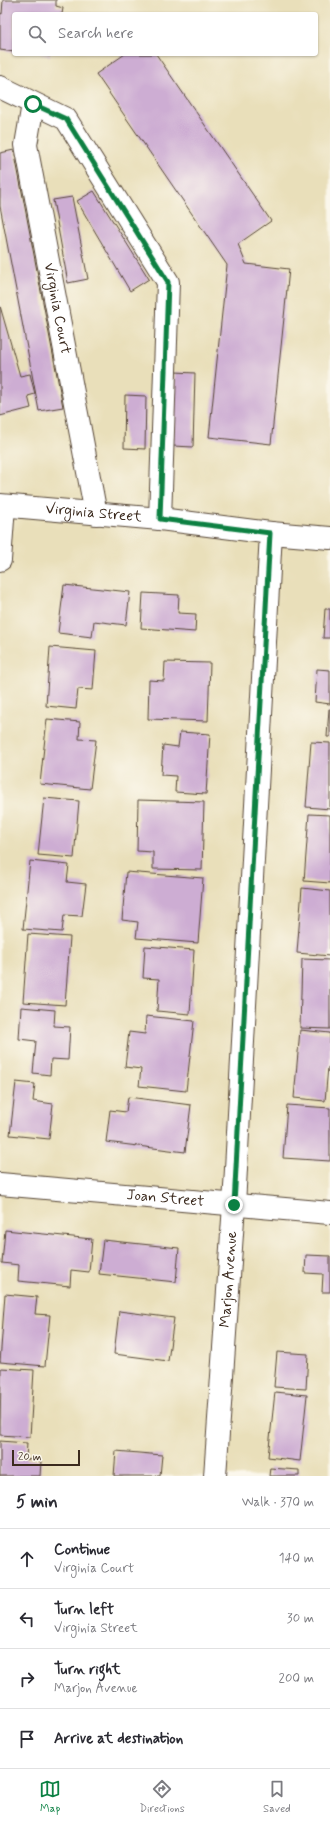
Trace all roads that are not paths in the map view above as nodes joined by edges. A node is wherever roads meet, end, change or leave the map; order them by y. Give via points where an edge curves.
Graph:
1 (0, 87) edge
2 (33, 104) junction
3 (2, 505) edge
4 (96, 514) junction
5 (160, 519) junction
6 (270, 533) junction
7 (330, 538) edge
8 (0, 560) edge
9 (0, 1184) edge
10 (234, 1205) junction
11 (330, 1213) edge
12 (215, 1476) edge

1 - 2 street
2 - 4 street, Virginia Court via 26,145
2 - 5 street via 66,119 168,282
3 - 4 street, Virginia Street
3 - 8 street
4 - 5 street, Virginia Street
5 - 6 street, Virginia Street
6 - 7 street, Virginia Street
6 - 10 street, Marjon Avenue
9 - 10 street, Joan Street
10 - 11 street, Joan Street
10 - 12 street, Marjon Avenue

